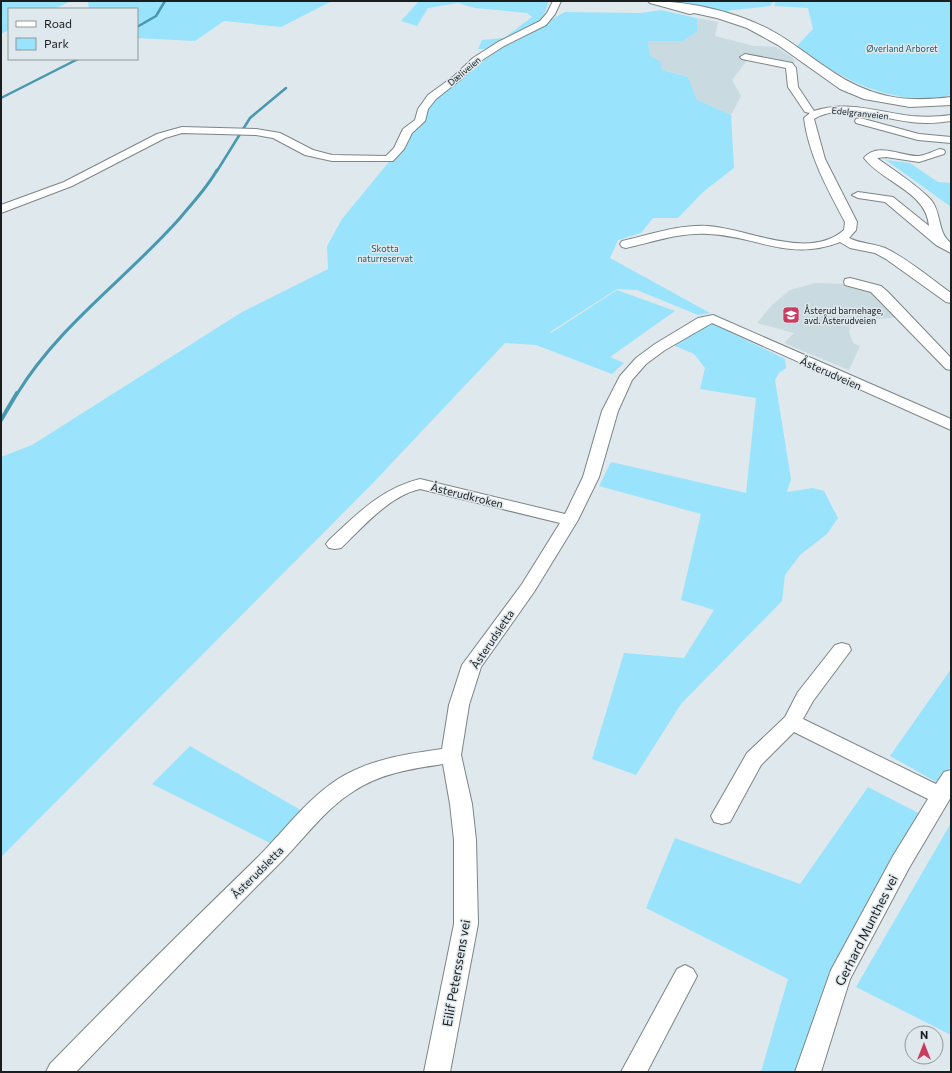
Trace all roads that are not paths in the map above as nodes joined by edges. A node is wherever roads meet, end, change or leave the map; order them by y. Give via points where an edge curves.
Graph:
1 (557, 1) edge
2 (654, 1) edge
3 (745, 58) dead end
4 (951, 101) edge
5 (809, 110) dead end
6 (951, 118) edge
7 (860, 122) dead end
8 (951, 140) edge
9 (940, 152) dead end
10 (858, 195) dead end
11 (1, 210) edge
12 (841, 238) junction
13 (940, 242) junction
14 (626, 244) dead end
15 (951, 249) edge
16 (850, 282) dead end
17 (951, 299) edge
18 (712, 319) joint
19 (951, 366) edge
20 (951, 425) edge
21 (570, 520) junction
22 (335, 544) dead end
23 (842, 650) dead end
24 (792, 722) junction
25 (451, 755) junction
26 (946, 787) edge
27 (722, 816) dead end
28 (685, 976) dead end
29 (70, 1068) edge
30 (437, 1072) edge
31 (634, 1072) edge
32 (808, 1072) edge

1 - 11 street, Dæliveien via 543,23 484,54 432,97 423,109 420,121 407,131 399,149 388,159 332,158 309,153 276,135 256,132 182,130 161,136 68,184
2 - 4 main road via 741,21 770,34 858,92 904,102
3 - 5 street via 789,65 794,92
6 - 12 street, Edelgranveien via 911,119 839,109 815,112 809,118 819,158 851,222 852,228
7 - 8 street via 918,137
9 - 13 street via 922,158 884,154 870,158 926,202 934,217
10 - 13 street via 889,199
12 - 14 street via 825,245 800,248 721,232 693,231
12 - 17 street via 854,245 879,250 890,256
13 - 15 street
16 - 19 street via 876,289
18 - 20 street, Åsterudveien
18 - 21 street, Åsterudsletta via 703,321 660,347 641,361 625,379 610,411 591,477
21 - 22 street, Åsterudkroken via 420,484 410,485 390,497
21 - 25 street, Åsterudsletta via 528,588 472,665 459,705
23 - 24 street via 805,697
24 - 26 street, Gerhard Munthes vei
24 - 27 street via 754,759
25 - 29 street, Åsterudsletta via 377,769 346,785 325,801 167,960
25 - 30 street, Eilif Peterssens vei via 465,840 466,924
26 - 32 street, Gerhard Munthes vei via 901,862 839,977
28 - 31 street

